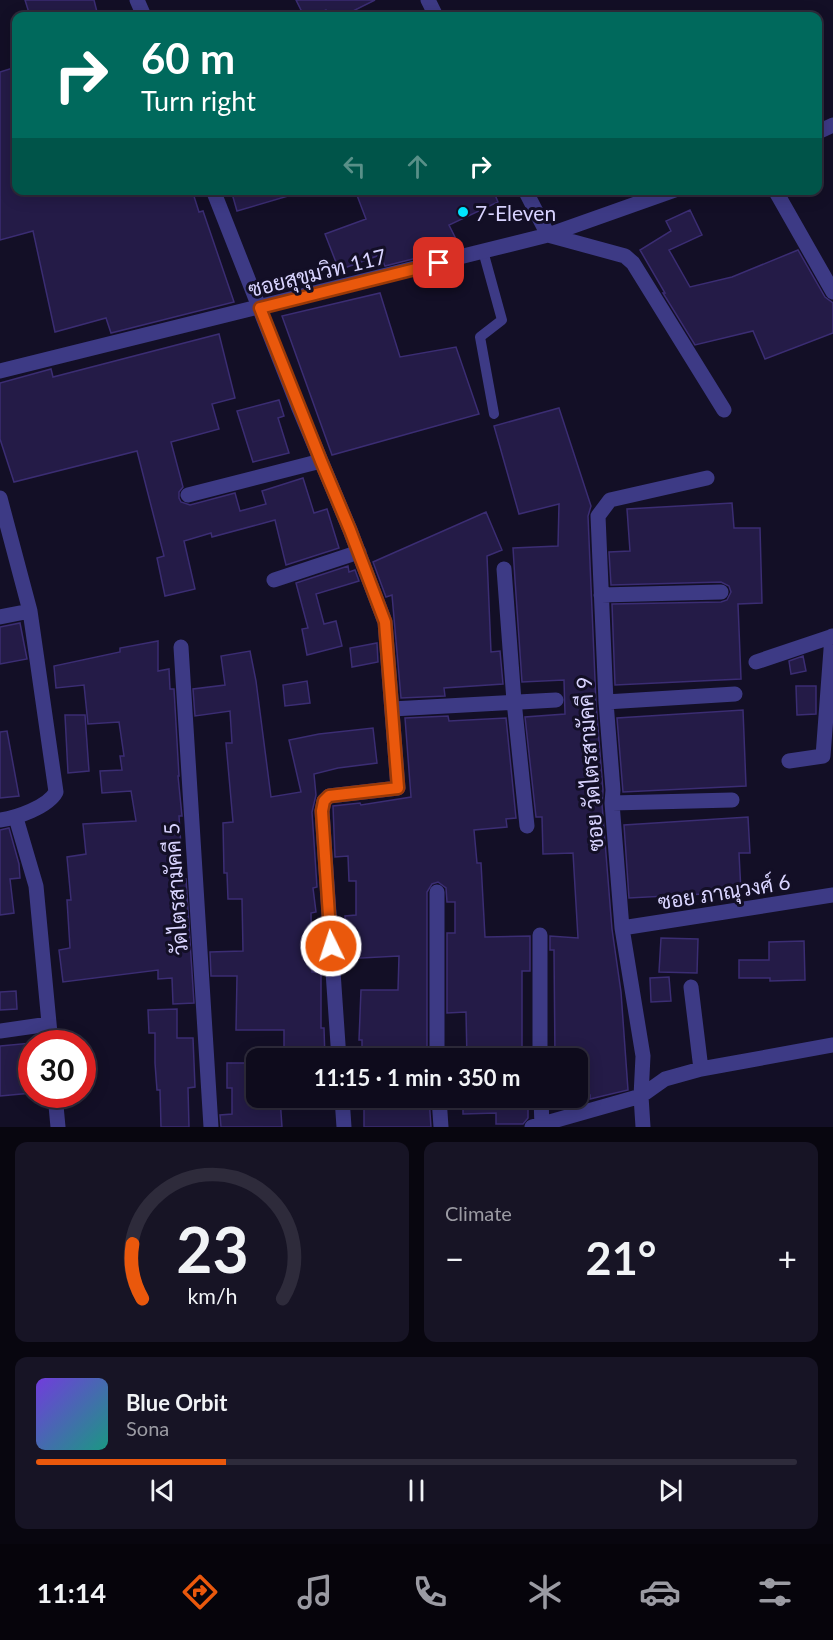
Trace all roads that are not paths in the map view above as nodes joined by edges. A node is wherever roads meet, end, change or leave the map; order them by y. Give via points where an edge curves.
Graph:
1 (215, 195) edge
2 (528, 195) edge
3 (661, 195) edge
4 (778, 195) edge
5 (548, 235) junction
6 (483, 251) junction
7 (833, 292) edge
8 (260, 308) junction
9 (0, 371) edge
10 (724, 410) dead end
11 (494, 414) dead end
12 (321, 461) junction
13 (707, 478) dead end
14 (188, 495) dead end
15 (0, 498) edge
16 (359, 552) junction
17 (504, 569) dead end
18 (274, 580) dead end
19 (721, 592) dead end
20 (601, 595) junction
21 (30, 611) junction
22 (0, 617) edge
23 (833, 636) edge
24 (181, 647) dead end
25 (756, 662) dead end
26 (735, 694) dead end
27 (556, 700) dead end
28 (514, 702) junction
29 (606, 702) junction
30 (392, 709) junction
31 (828, 755) edge
32 (789, 760) dead end
33 (732, 800) dead end
34 (612, 803) junction
35 (16, 818) junction
36 (0, 820) edge
37 (527, 826) dead end
38 (437, 892) dead end
39 (833, 896) edge
40 (622, 928) junction
41 (540, 935) dead end
42 (691, 987) dead end
43 (49, 1024) junction
44 (50, 1030) edge
45 (0, 1031) edge
46 (833, 1046) edge
47 (338, 1048) edge
48 (437, 1048) edge
49 (540, 1048) edge
50 (701, 1069) junction
51 (641, 1096) junction
52 (56, 1108) edge
53 (343, 1108) edge
54 (440, 1108) edge
55 (541, 1108) edge
56 (539, 1126) edge
57 (58, 1127) edge
58 (211, 1127) edge
59 (344, 1127) edge
60 (441, 1127) edge
61 (643, 1127) edge

1 - 8 street
2 - 5 street
3 - 5 street, ซอยสุขุมวิท 117
4 - 7 street
5 - 6 street, ซอยสุขุมวิท 117
5 - 10 street via 625,256 633,263
6 - 8 street, ซอยสุขุมวิท 117
6 - 11 lane via 502,320 480,339
8 - 9 street, ซอยสุขุมวิท 117
8 - 12 street
12 - 14 street
12 - 16 street
13 - 20 street, ซอย วัดไตรสามัคคี 9 via 620,497 603,507 598,516
15 - 21 street
16 - 18 street
16 - 30 street via 385,622
17 - 28 street
19 - 20 street
20 - 29 street, ซอย วัดไตรสามัคคี 9
21 - 22 street
21 - 35 street via 56,792 51,800
23 - 25 street
23 - 31 street
24 - 58 street, วัดไตรสามัคคี 5
26 - 29 street
27 - 28 street
28 - 30 street
28 - 37 street
29 - 34 street, ซอย วัดไตรสามัคคี 9
30 - 47 street via 398,788 329,796 322,811
31 - 32 street
33 - 34 street
34 - 40 street, ซอย วัดไตรสามัคคี 9
35 - 36 street
35 - 43 street via 36,886
38 - 48 street
39 - 40 street, ซอย ภาณุวงศ์ 6
40 - 51 street, ซอย วัดไตรสามัคคี 9 via 643,1056
41 - 49 street
42 - 50 street
43 - 44 street
43 - 45 street
46 - 50 street
50 - 51 street via 665,1079
51 - 56 street
51 - 61 street, ซอย วัดไตรสามัคคี 9
52 - 57 street
53 - 59 street
54 - 60 street
55 - 56 street

